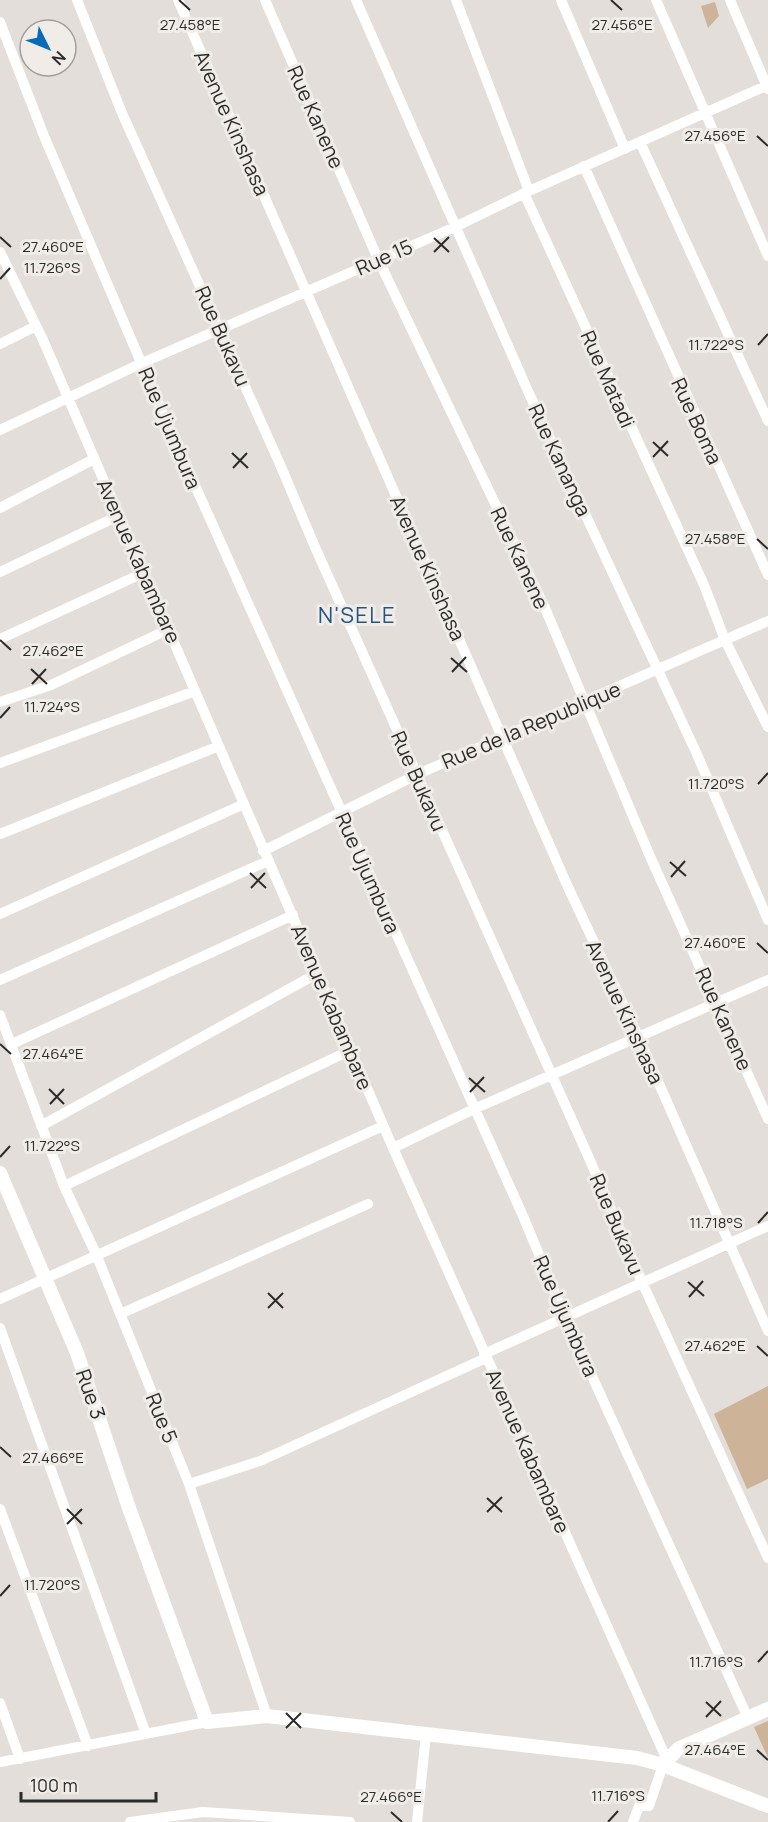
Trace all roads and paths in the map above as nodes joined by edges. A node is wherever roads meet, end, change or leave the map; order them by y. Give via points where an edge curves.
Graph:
1 (77, 0) edge
2 (178, 0) edge
3 (266, 0) edge
4 (356, 0) edge
5 (456, 0) edge
6 (561, 0) edge
7 (656, 0) edge
8 (730, 0) edge
9 (0, 22) edge
10 (768, 87) edge
11 (704, 113) junction
12 (640, 142) junction
13 (625, 149) junction
14 (584, 166) junction
15 (527, 192) junction
16 (455, 227) junction
17 (0, 252) edge
18 (768, 256) edge
19 (378, 259) junction
20 (306, 292) junction
21 (36, 326) junction
22 (221, 330) junction
23 (0, 344) edge
24 (142, 363) junction
25 (68, 399) junction
26 (768, 421) edge
27 (0, 430) edge
28 (94, 459) junction
29 (0, 508) edge
30 (118, 516) junction
31 (0, 572) edge
32 (143, 573) junction
33 (768, 575) edge
34 (768, 621) edge
35 (169, 628) junction
36 (0, 639) edge
37 (725, 640) junction
38 (657, 670) junction
39 (195, 691) junction
40 (0, 702) edge
41 (584, 703) junction
42 (768, 727) edge
43 (502, 738) junction
44 (219, 747) junction
45 (0, 763) edge
46 (416, 775) junction
47 (244, 804) junction
48 (341, 813) junction
49 (0, 834) edge
50 (266, 856) junction
51 (0, 914) edge
52 (293, 915) junction
53 (768, 920) edge
54 (318, 974) junction
55 (0, 980) edge
56 (768, 980) edge
57 (716, 1002) junction
58 (0, 1015) edge
59 (638, 1036) junction
60 (12, 1044) junction
61 (351, 1050) junction
62 (551, 1077) junction
63 (474, 1109) junction
64 (768, 1119) edge
65 (41, 1126) junction
66 (383, 1126) junction
67 (393, 1148) junction
68 (0, 1173) edge
69 (64, 1186) junction
70 (368, 1204) dead end
71 (768, 1226) edge
72 (728, 1243) junction
73 (96, 1254) junction
74 (45, 1278) junction
75 (642, 1282) junction
76 (1, 1294) edge
77 (120, 1314) junction
78 (565, 1317) junction
79 (0, 1328) edge
80 (768, 1331) edge
81 (485, 1356) junction
82 (189, 1484) junction
83 (0, 1509) edge
84 (768, 1558) edge
85 (0, 1703) edge
86 (768, 1709) edge
87 (267, 1716) junction
88 (747, 1718) junction
89 (207, 1722) junction
90 (146, 1734) junction
91 (426, 1734) junction
92 (88, 1746) junction
93 (20, 1759) junction
94 (0, 1762) edge
95 (665, 1762) junction
96 (768, 1806) edge
97 (130, 1822) edge
98 (350, 1822) edge
99 (417, 1822) edge
100 (633, 1822) edge

1 - 22 street, Rue Bukavu via 123,113
2 - 20 street, Avenue Kinshasa
3 - 19 street, Rue Kanene
4 - 16 street, Rue Kananga
5 - 15 street, Rue Matadi
6 - 13 street
7 - 11 street
8 - 10 street
9 - 24 street, Rue Ujumbura via 44,136
10 - 11 street, Rue 15
11 - 12 street, Rue 15
11 - 18 street
12 - 13 street, Rue 15
12 - 26 street
13 - 14 street, Rue 15
14 - 15 street, Rue 15
14 - 33 street, Rue Boma
15 - 16 street, Rue 15
15 - 37 street, Rue Matadi via 704,585
16 - 19 street, Rue 15
16 - 38 street, Rue Kananga
17 - 21 street, Avenue Kabambare
19 - 20 street, Rue 15
19 - 41 street, Rue Kanene via 545,608
20 - 22 street, Rue 15
20 - 43 street, Avenue Kinshasa
21 - 23 street
21 - 25 street, Avenue Kabambare
22 - 24 street, Rue 15
22 - 46 street, Rue Bukavu
24 - 25 street, Rue 15
24 - 48 street, Rue Ujumbura
25 - 27 street, Rue 15
25 - 28 street, Avenue Kabambare
28 - 29 street
28 - 30 street, Avenue Kabambare
30 - 31 street
30 - 32 street, Avenue Kabambare
32 - 35 street, Avenue Kabambare
32 - 36 street
34 - 37 street, Rue de la Republique
35 - 39 street, Avenue Kabambare
35 - 40 street via 51,685
37 - 38 street, Rue de la Republique
37 - 42 street, Rue Matadi
38 - 41 street, Rue de la Republique
38 - 53 street, Rue Kananga
39 - 44 street, Avenue Kabambare
39 - 45 street
41 - 43 street, Rue de la Republique
41 - 57 street, Rue Kanene
43 - 46 street, Rue de la Republique
43 - 59 street, Avenue Kinshasa
44 - 47 street, Avenue Kabambare
44 - 49 street
46 - 48 street, Rue de la Republique
46 - 62 street, Rue Bukavu
47 - 50 street, Avenue Kabambare
47 - 51 street
48 - 50 street, Rue de la Republique
48 - 63 street, Rue Ujumbura
50 - 52 street, Avenue Kabambare
50 - 55 street, Rue de la Republique
52 - 54 street, Avenue Kabambare
52 - 60 street
54 - 61 street, Avenue Kabambare
54 - 65 street
56 - 57 street
57 - 59 street
57 - 64 street, Rue Kanene
58 - 60 street, Rue 5
59 - 62 street
59 - 72 street, Avenue Kinshasa
60 - 65 street, Rue 5
61 - 66 street, Avenue Kabambare
61 - 69 street
62 - 63 street
62 - 75 street, Rue Bukavu
63 - 67 street
63 - 78 street, Rue Ujumbura
65 - 69 street, Rue 5
66 - 67 street, Avenue Kabambare
66 - 73 street
67 - 81 street, Avenue Kabambare
68 - 74 street, Rue 3
69 - 73 street, Rue 5
70 - 77 street
71 - 72 street
72 - 75 street
72 - 80 street, Avenue Kinshasa
73 - 74 street
73 - 77 street, Rue 5
74 - 76 street
74 - 89 street, Rue 3 via 77,1353
75 - 78 street
75 - 84 street, Rue Bukavu
77 - 82 street, Rue 5
78 - 81 street
78 - 88 street, Rue Ujumbura
79 - 90 street
81 - 82 street via 260,1461
81 - 95 street, Avenue Kabambare
82 - 87 street, Rue 5
83 - 92 street
85 - 93 street
86 - 88 street
87 - 89 street
87 - 91 street
88 - 95 street via 678,1749
89 - 90 street
90 - 92 street
91 - 95 street
91 - 99 street
92 - 93 street
93 - 94 street
95 - 96 street
95 - 100 street via 649,1806 639,1806
97 - 98 street via 173,1814 232,1812

